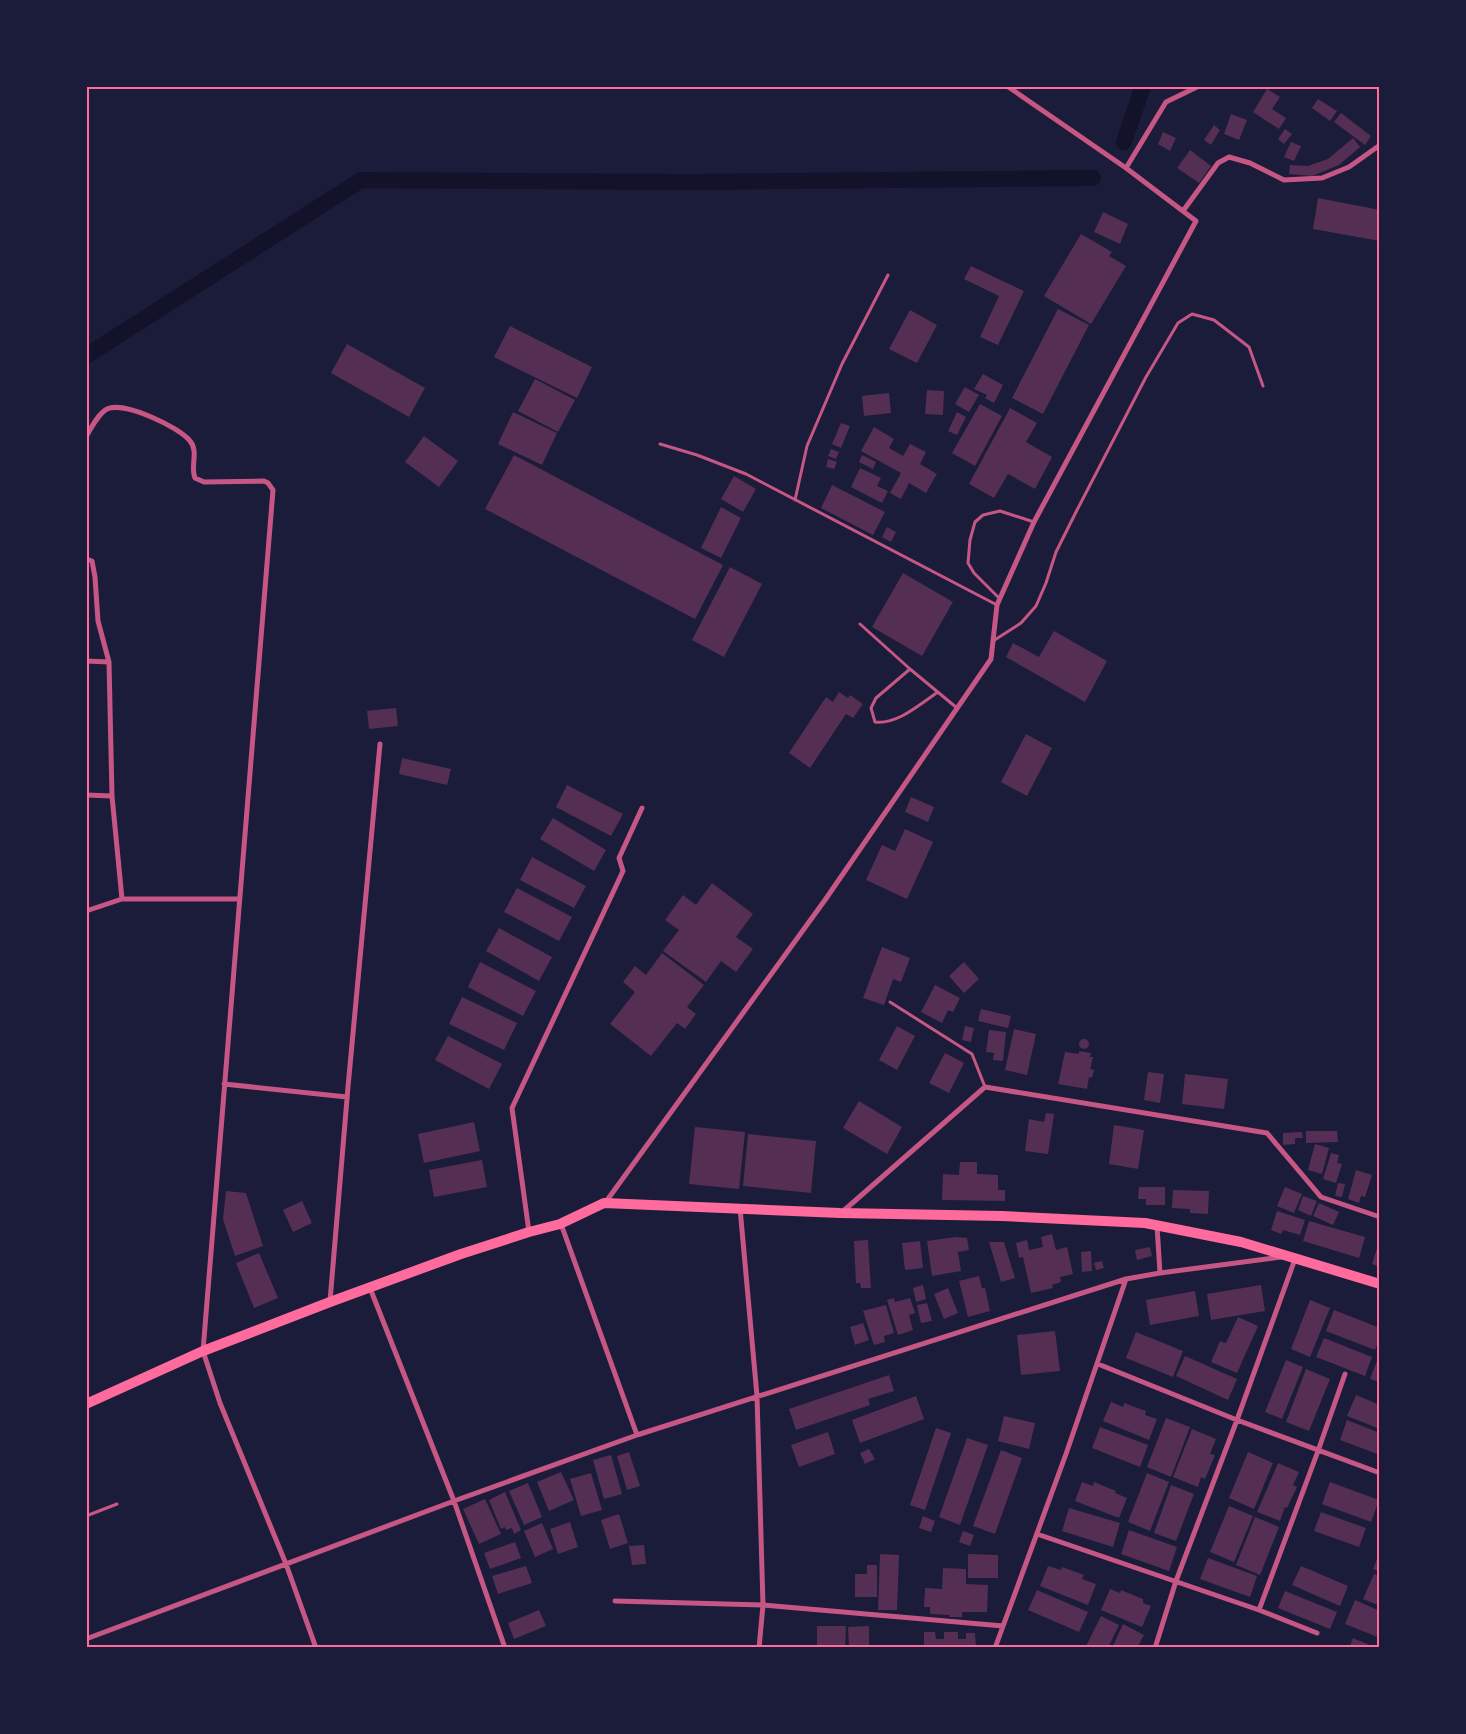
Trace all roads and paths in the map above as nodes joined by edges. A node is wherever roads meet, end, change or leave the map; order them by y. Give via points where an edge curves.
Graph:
1 (1007, 86) edge
2 (1199, 86) edge
3 (1380, 145) edge
4 (1126, 168) junction
5 (1183, 211) junction
6 (888, 276) dead end
7 (1263, 386) dead end
8 (86, 437) edge
9 (660, 444) dead end
10 (795, 500) junction
11 (1034, 522) junction
12 (86, 559) edge
13 (999, 598) junction
14 (997, 605) junction
15 (860, 624) dead end
16 (992, 641) junction
17 (86, 662) edge
18 (109, 662) junction
19 (910, 669) junction
20 (938, 692) junction
21 (957, 708) junction
22 (380, 744) dead end
23 (86, 795) edge
24 (112, 796) junction
25 (642, 808) dead end
26 (122, 899) junction
27 (238, 899) junction
28 (86, 911) edge
29 (890, 1002) dead end
30 (224, 1084) junction
31 (985, 1087) junction
32 (347, 1097) junction
33 (604, 1203) junction
34 (740, 1208) junction
35 (840, 1213) junction
36 (1380, 1218) edge
37 (560, 1224) junction
38 (1158, 1226) junction
39 (529, 1232) junction
40 (1284, 1256) junction
41 (1295, 1260) junction
42 (1160, 1273) junction
43 (1126, 1279) junction
44 (1380, 1284) edge
45 (370, 1288) junction
46 (330, 1302) junction
47 (203, 1351) junction
48 (1098, 1364) junction
49 (1345, 1374) dead end
50 (757, 1396) junction
51 (86, 1404) edge
52 (1236, 1420) junction
53 (637, 1435) junction
54 (1318, 1451) junction
55 (1380, 1472) edge
56 (454, 1501) junction
57 (118, 1504) dead end
58 (86, 1516) edge
59 (1037, 1534) junction
60 (286, 1564) junction
61 (1176, 1581) junction
62 (615, 1601) dead end
63 (763, 1605) junction
64 (1259, 1610) junction
65 (1003, 1626) junction
66 (1317, 1633) dead end
67 (86, 1639) edge
68 (316, 1648) edge
69 (505, 1648) edge
70 (759, 1648) edge
71 (995, 1648) edge
72 (1155, 1648) edge

1 - 4 street
2 - 4 street via 1166,102
3 - 5 street via 1349,167 1322,178 1284,180 1250,162 1229,157 1218,163
4 - 5 street
5 - 11 street via 1196,221
6 - 10 lane via 842,364 807,446
7 - 16 lane via 1250,347 1214,320 1192,314 1178,323 1146,377 1076,512 1056,552 1036,606 1021,623
8 - 27 street via 102,412 109,408 128,408 176,429 192,442 195,478 204,482 264,482 271,486
9 - 10 lane via 746,474
10 - 14 lane
11 - 13 street
11 - 13 lane via 1000,512 984,514 975,522 968,563
12 - 18 street via 92,561 96,577 98,621
13 - 14 street
14 - 16 street
15 - 19 lane
16 - 21 street via 991,659
17 - 18 street
18 - 24 street
19 - 20 lane
19 - 20 lane via 876,698 871,708 875,722 885,723
20 - 21 lane
21 - 33 street via 825,900
22 - 32 street
23 - 24 street
24 - 26 street
25 - 39 street via 619,858 623,872 512,1108
26 - 27 street
26 - 28 street
27 - 30 street
29 - 31 lane via 972,1054
30 - 32 street
30 - 47 street
31 - 35 street
31 - 36 street via 1266,1133 1321,1197
32 - 46 street
33 - 34 main road
33 - 37 main road
34 - 35 main road
34 - 50 street
35 - 38 main road via 1012,1217
37 - 39 main road
37 - 53 street
38 - 40 main road via 1241,1242
38 - 42 street
39 - 45 main road
40 - 41 main road
40 - 42 street
41 - 44 main road
41 - 52 street
42 - 43 street
43 - 48 street
43 - 50 street
45 - 46 main road
45 - 56 street
46 - 47 main road
47 - 51 main road
47 - 60 street via 220,1403
48 - 52 street
48 - 59 street
49 - 54 street
50 - 53 street
50 - 63 street
52 - 54 street
52 - 61 street
53 - 56 street
54 - 55 street
54 - 64 street
56 - 60 street
56 - 69 street
57 - 58 lane
59 - 61 street
59 - 65 street
60 - 67 street
60 - 68 street
61 - 64 street
61 - 72 street
62 - 63 street
63 - 65 street
63 - 70 street
64 - 66 street
65 - 71 street

